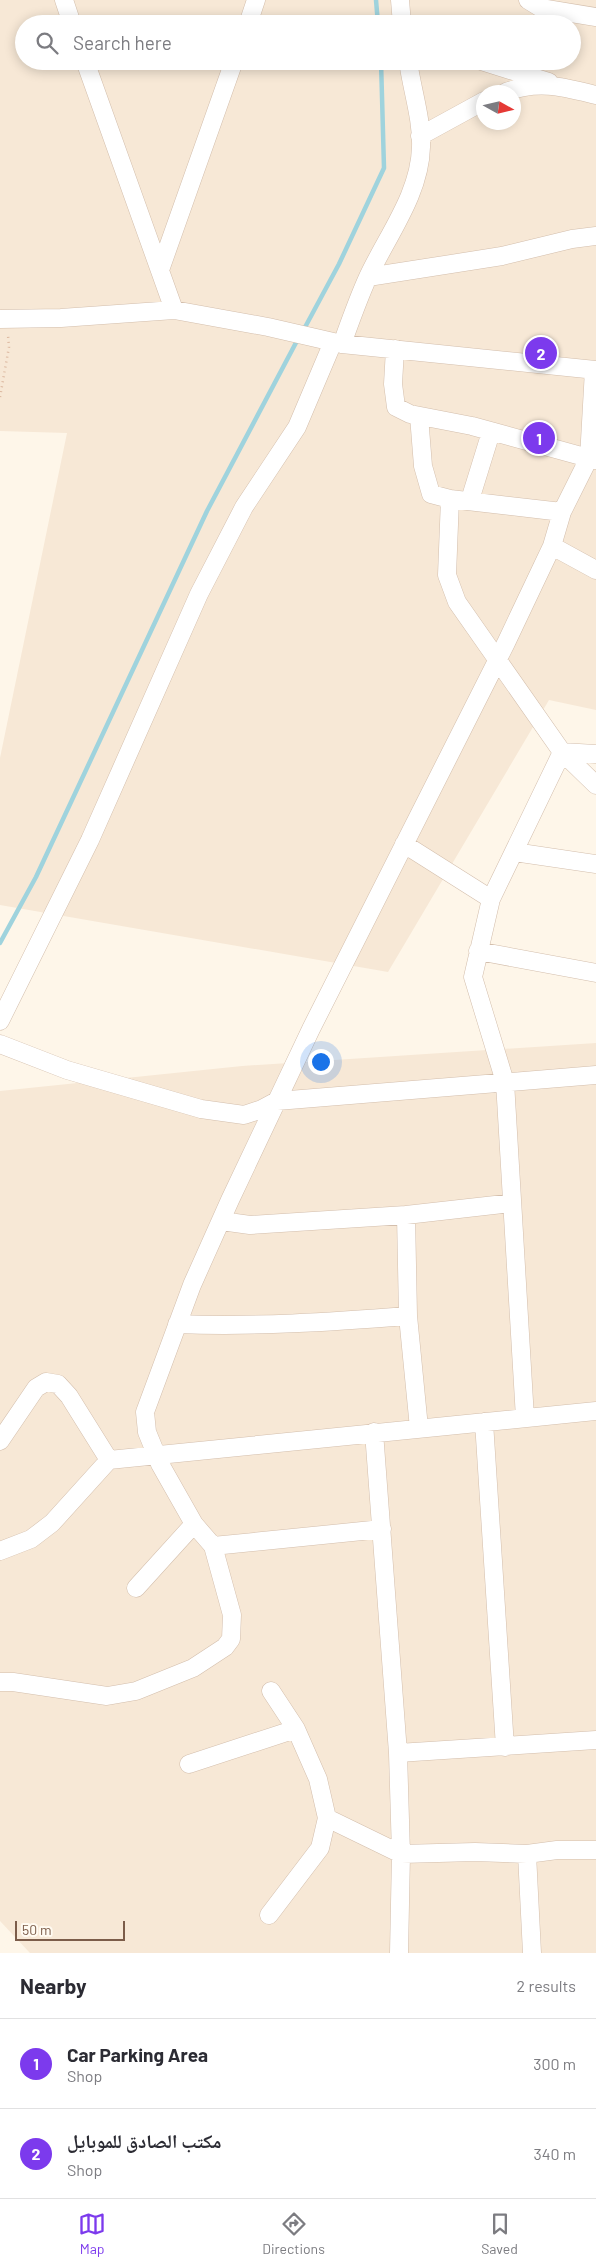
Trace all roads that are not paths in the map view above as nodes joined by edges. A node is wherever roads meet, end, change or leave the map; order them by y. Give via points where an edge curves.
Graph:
1 (64, 0) edge
2 (256, 0) edge
3 (400, 0) edge
4 (528, 0) edge
5 (69, 15) edge
6 (251, 15) edge
7 (401, 15) edge
8 (580, 15) edge
9 (581, 15) edge
10 (596, 18) edge
11 (88, 70) edge
12 (231, 70) edge
13 (410, 70) edge
14 (509, 70) edge
15 (559, 86) junction
16 (521, 89) edge
17 (596, 94) edge
18 (476, 105) edge
19 (420, 136) junction
20 (596, 236) edge
21 (160, 270) junction
22 (368, 278) junction
23 (174, 310) junction
24 (4, 319) edge
25 (337, 343) junction
26 (395, 349) junction
27 (595, 370) edge
28 (419, 416) junction
29 (491, 432) junction
30 (592, 459) edge
31 (450, 499) junction
32 (470, 500) junction
33 (562, 512) junction
34 (552, 546) junction
35 (596, 570) edge
36 (496, 661) junction
37 (562, 752) junction
38 (596, 754) edge
39 (596, 785) edge
40 (404, 844) junction
41 (514, 852) junction
42 (596, 864) edge
43 (491, 899) junction
44 (478, 951) junction
45 (596, 973) edge
46 (0, 1021) edge
47 (0, 1044) edge
48 (596, 1075) edge
49 (505, 1082) junction
50 (277, 1101) junction
51 (512, 1203) junction
52 (406, 1215) junction
53 (221, 1221) junction
54 (408, 1316) junction
55 (177, 1324) junction
56 (596, 1411) edge
57 (526, 1418) junction
58 (484, 1422) junction
59 (419, 1428) junction
60 (374, 1432) junction
61 (0, 1441) edge
62 (157, 1455) junction
63 (110, 1460) junction
64 (194, 1524) junction
65 (382, 1530) junction
66 (213, 1546) junction
67 (0, 1551) edge
68 (136, 1588) dead end
69 (0, 1682) edge
70 (270, 1692) dead end
71 (296, 1729) junction
72 (596, 1740) edge
73 (505, 1747) junction
74 (398, 1753) junction
75 (189, 1764) dead end
76 (327, 1818) junction
77 (596, 1850) edge
78 (401, 1854) junction
79 (527, 1854) junction
80 (269, 1915) dead end
81 (400, 1953) edge
82 (532, 1953) edge

1 - 5 street
2 - 6 street
3 - 7 street
4 - 8 street via 541,8
9 - 10 street
11 - 21 street
12 - 21 street
13 - 19 street
14 - 15 street
15 - 16 street
15 - 17 street
18 - 19 street
19 - 22 street via 418,172
20 - 22 street via 572,238 502,256
21 - 23 street
22 - 25 street
23 - 24 street
23 - 25 street
25 - 26 street
25 - 46 street via 297,427 244,507 199,594 90,840
26 - 27 street
26 - 28 street via 393,384 396,407
27 - 30 street
28 - 29 street
28 - 31 street via 427,484 431,494
29 - 30 street
29 - 32 street
30 - 33 street
31 - 32 street
31 - 36 street via 447,575 457,602
32 - 33 street
33 - 34 street
34 - 35 street
34 - 36 street
36 - 37 street
36 - 40 street
37 - 38 street
37 - 39 street
37 - 41 street
40 - 43 street
40 - 50 street
41 - 42 street
41 - 43 street
43 - 44 street
44 - 45 street
44 - 49 street via 473,977
47 - 50 street via 67,1070 201,1109 244,1115
48 - 49 street
49 - 50 street
49 - 51 street
50 - 53 street
51 - 52 street
51 - 57 street
52 - 53 street via 250,1225
52 - 54 street
53 - 55 street
54 - 55 street via 304,1324
54 - 59 street
55 - 62 street via 145,1412
56 - 57 street
57 - 58 street
58 - 59 street
58 - 73 street
59 - 60 street
60 - 62 street
60 - 65 street
61 - 63 street via 36,1388 46,1382 58,1384
62 - 63 street
62 - 64 street
63 - 67 street via 52,1523 31,1539
64 - 66 street
64 - 68 street
65 - 66 street
65 - 74 street
66 - 69 street via 233,1629 231,1639 224,1647 192,1668 136,1691 108,1696
70 - 71 street
71 - 75 street
71 - 76 street via 318,1780
72 - 73 street
73 - 74 street
74 - 78 street
76 - 78 street
76 - 80 street via 320,1848
77 - 79 street
78 - 79 street
78 - 81 street
79 - 82 street

